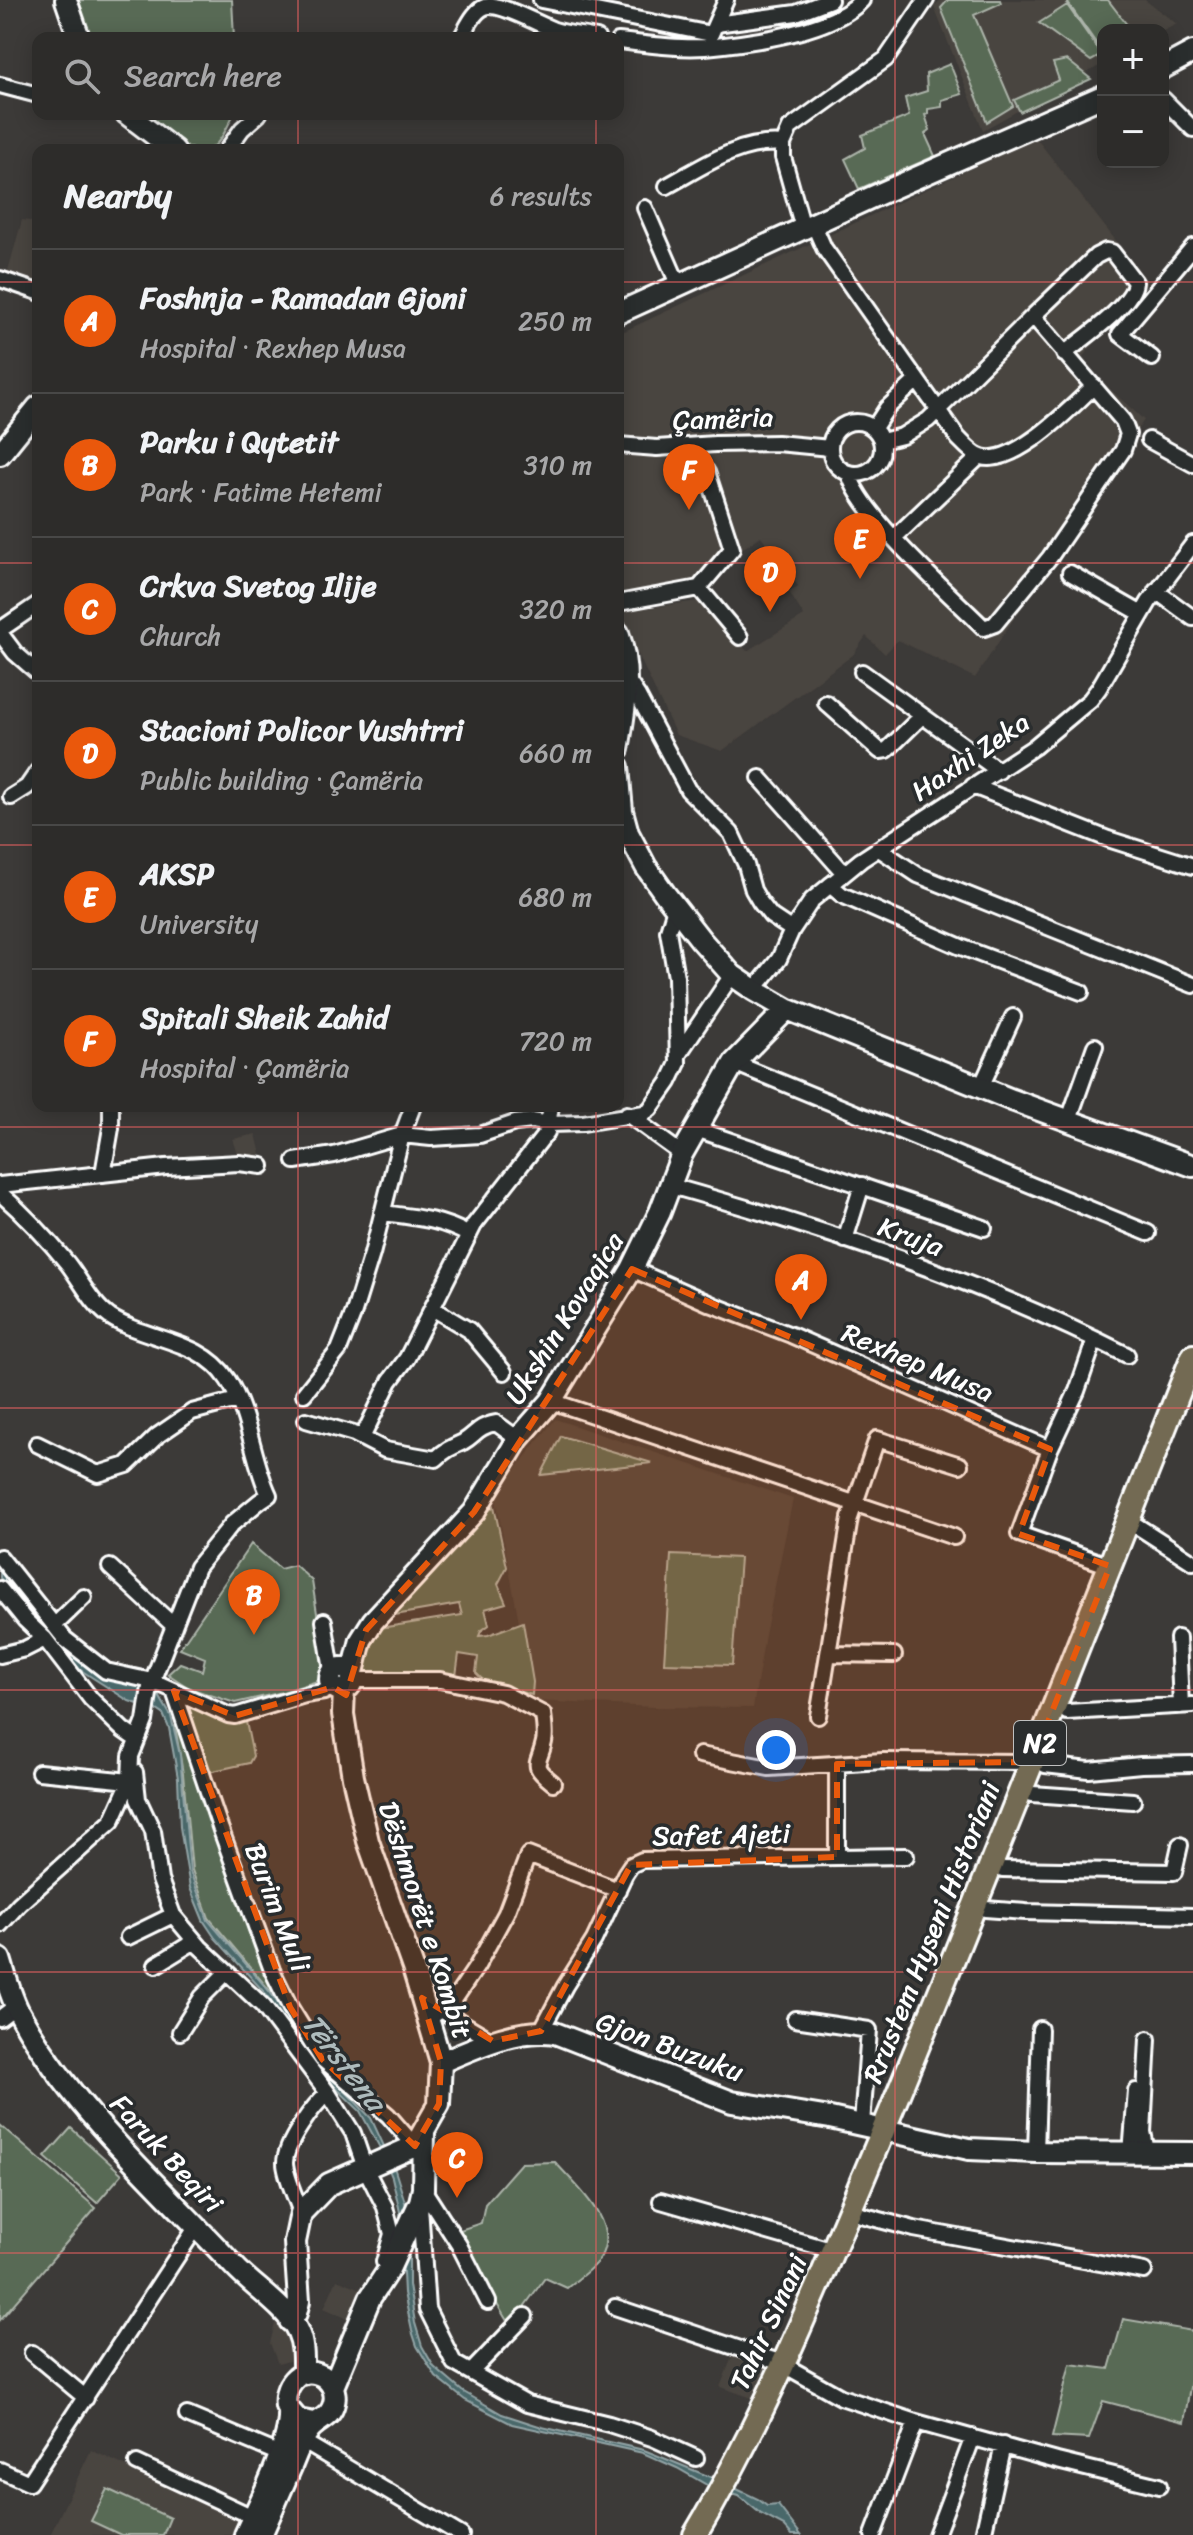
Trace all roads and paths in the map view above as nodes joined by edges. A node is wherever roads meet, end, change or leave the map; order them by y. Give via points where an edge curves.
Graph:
1 (66, 0) edge
2 (541, 0) edge
3 (726, 0) edge
4 (830, 0) edge
5 (862, 0) edge
6 (926, 0) edge
7 (500, 4) edge
8 (716, 24) junction
9 (77, 32) edge
10 (464, 32) edge
11 (566, 32) edge
12 (624, 41) edge
13 (1193, 52) edge
14 (1169, 65) edge
15 (0, 85) edge
16 (32, 93) edge
17 (1097, 99) edge
18 (1169, 105) edge
19 (130, 120) edge
20 (134, 120) edge
21 (252, 120) edge
22 (1193, 129) edge
23 (146, 144) edge
24 (166, 144) edge
25 (231, 144) edge
26 (783, 144) junction
27 (667, 186) dead end
28 (645, 208) dead end
29 (808, 226) junction
30 (1193, 247) edge
31 (0, 279) edge
32 (678, 284) junction
33 (32, 290) edge
34 (624, 310) edge
35 (1033, 316) junction
36 (1064, 354) junction
37 (1152, 358) dead end
38 (917, 380) junction
39 (1094, 386) junction
40 (939, 409) junction
41 (32, 414) edge
42 (878, 434) junction
43 (1149, 440) dead end
44 (624, 445) edge
45 (830, 448) junction
46 (0, 454) edge
47 (979, 457) junction
48 (1193, 464) edge
49 (707, 472) dead end
50 (849, 473) junction
51 (895, 537) junction
52 (1193, 544) edge
53 (1070, 573) dead end
54 (699, 588) junction
55 (1156, 591) junction
56 (624, 602) edge
57 (32, 608) edge
58 (1142, 614) junction
59 (1193, 618) edge
60 (0, 632) edge
61 (740, 637) dead end
62 (624, 656) edge
63 (32, 668) edge
64 (862, 672) dead end
65 (624, 676) edge
66 (624, 683) edge
67 (826, 703) dead end
68 (922, 716) junction
69 (999, 771) junction
70 (760, 778) dead end
71 (32, 780) edge
72 (973, 786) junction
73 (11, 797) dead end
74 (624, 837) edge
75 (879, 849) junction
76 (1193, 866) edge
77 (844, 873) junction
78 (830, 885) junction
79 (675, 908) junction
80 (792, 930) junction
81 (732, 975) junction
82 (1193, 985) edge
83 (754, 990) junction
84 (1081, 992) dead end
85 (787, 1009) junction
86 (1013, 1017) dead end
87 (1095, 1046) dead end
88 (678, 1055) junction
89 (734, 1063) junction
90 (981, 1087) junction
91 (111, 1112) edge
92 (411, 1112) edge
93 (551, 1112) edge
94 (627, 1114) junction
95 (1068, 1122) junction
96 (550, 1124) junction
97 (696, 1129) junction
98 (402, 1135) junction
99 (682, 1154) junction
100 (295, 1161) dead end
101 (262, 1166) dead end
102 (1193, 1166) edge
103 (103, 1174) junction
104 (0, 1185) edge
105 (862, 1185) junction
106 (671, 1186) junction
107 (0, 1193) edge
108 (382, 1213) junction
109 (984, 1228) dead end
110 (1148, 1233) dead end
111 (469, 1235) junction
112 (845, 1240) junction
113 (632, 1269) junction
114 (432, 1308) junction
115 (1095, 1339) junction
116 (1127, 1355) dead end
117 (1193, 1356) edge
118 (504, 1372) dead end
119 (1193, 1388) edge
120 (304, 1394) dead end
121 (237, 1400) junction
122 (551, 1401) junction
123 (306, 1420) dead end
124 (362, 1438) junction
125 (518, 1439) junction
126 (37, 1444) dead end
127 (1050, 1449) junction
128 (960, 1465) dead end
129 (855, 1504) junction
130 (1137, 1526) junction
131 (954, 1537) dead end
132 (0, 1557) edge
133 (1193, 1562) edge
134 (1110, 1566) junction
135 (110, 1567) dead end
136 (0, 1589) edge
137 (84, 1597) dead end
138 (324, 1621) dead end
139 (55, 1625) junction
140 (174, 1626) junction
141 (1178, 1638) dead end
142 (45, 1639) junction
143 (829, 1654) junction
144 (0, 1655) edge
145 (894, 1655) dead end
146 (339, 1680) junction
147 (151, 1684) junction
148 (174, 1691) junction
149 (1187, 1706) edge
150 (1067, 1712) junction
151 (818, 1716) dead end
152 (137, 1740) junction
153 (700, 1755) dead end
154 (131, 1756) junction
155 (1038, 1763) junction
156 (837, 1764) junction
157 (1193, 1764) edge
158 (39, 1772) dead end
159 (130, 1781) junction
160 (553, 1783) dead end
161 (1032, 1794) junction
162 (1133, 1801) dead end
163 (1180, 1845) dead end
164 (906, 1856) dead end
165 (837, 1857) junction
166 (1002, 1869) junction
167 (618, 1890) junction
168 (985, 1909) junction
169 (173, 1915) junction
170 (1193, 1916) edge
171 (0, 1925) edge
172 (128, 1937) dead end
173 (195, 1941) junction
174 (0, 1959) edge
175 (156, 1965) dead end
176 (227, 1972) junction
177 (3, 1981) edge
178 (8, 2012) edge
179 (435, 2014) junction
180 (795, 2019) dead end
181 (1040, 2029) dead end
182 (541, 2031) junction
183 (180, 2032) dead end
184 (1144, 2040) dead end
185 (493, 2041) junction
186 (441, 2062) junction
187 (328, 2093) junction
188 (881, 2129) junction
189 (414, 2142) junction
190 (1036, 2152) junction
191 (1139, 2152) junction
192 (1193, 2153) edge
193 (367, 2168) junction
194 (419, 2201) junction
195 (661, 2201) dead end
196 (301, 2213) junction
197 (861, 2215) junction
198 (197, 2226) junction
199 (834, 2251) junction
200 (1144, 2271) dead end
201 (370, 2298) junction
202 (488, 2302) dead end
203 (615, 2307) dead end
204 (284, 2314) junction
205 (525, 2316) dead end
206 (32, 2353) dead end
207 (786, 2366) junction
208 (471, 2372) junction
209 (303, 2374) junction
210 (333, 2387) junction
211 (86, 2398) junction
212 (289, 2412) junction
213 (187, 2415) dead end
214 (916, 2422) junction
215 (315, 2423) junction
216 (973, 2437) junction
217 (302, 2441) junction
218 (1003, 2445) junction
219 (280, 2454) junction
220 (696, 2458) dead end
221 (137, 2463) dead end
222 (0, 2470) edge
223 (1159, 2486) dead end
224 (713, 2521) edge
225 (253, 2529) edge
226 (461, 2535) edge
227 (695, 2535) edge
228 (873, 2535) edge
229 (936, 2535) edge
230 (983, 2535) edge

1 - 9 street
2 - 8 street via 711,34
3 - 8 street
4 - 8 street via 796,13
5 - 12 street via 841,16 795,33 703,47
6 - 26 street via 886,59 801,118
7 - 10 street via 481,9
7 - 11 street
13 - 14 street
15 - 16 street
17 - 29 street
18 - 22 street
19 - 23 street
20 - 24 street
21 - 25 street
26 - 27 street via 736,149
26 - 29 street via 787,177
28 - 32 street
29 - 32 street
29 - 38 street
30 - 37 street via 1120,334
31 - 33 street
32 - 34 street
35 - 36 street
35 - 36 street via 1096,256 1112,252 1135,282 1135,291
35 - 40 street
36 - 39 street
38 - 40 street
38 - 42 street via 892,402
39 - 47 street via 1024,446 996,458
39 - 51 street via 1123,421 1128,434 1123,450 1050,557 995,624 984,628
40 - 42 street via 913,430
40 - 47 street
41 - 46 street
42 - 45 street via 857,421 845,424 832,436
42 - 50 street via 881,456 873,468
43 - 48 street
44 - 45 street, Çamëria via 777,443
45 - 50 street via 836,465
47 - 51 street
49 - 54 street, Çamëria via 732,549
50 - 51 street via 852,486
52 - 55 street, Haxhi Zeka
53 - 58 street
54 - 56 street
54 - 61 street
55 - 58 street, Haxhi Zeka
55 - 59 street
57 - 60 street
58 - 69 street, Haxhi Zeka via 1090,700
60 - 63 street
62 - 65 street
64 - 68 street
66 - 80 street via 638,696 688,790 731,833 760,902
67 - 68 street via 880,751
68 - 69 street
69 - 72 street, Haxhi Zeka
70 - 77 street
71 - 73 street
72 - 75 street, Haxhi Zeka
72 - 76 street
74 - 79 street
75 - 77 street, Haxhi Zeka
75 - 82 street via 918,875
77 - 78 street, Haxhi Zeka
78 - 80 street, Haxhi Zeka via 812,900
78 - 84 street via 961,947
79 - 81 street
79 - 88 street via 668,931 676,977
80 - 83 street, Haxhi Zeka via 779,959
81 - 83 street
81 - 88 street
83 - 85 street
85 - 89 street, Ukshin Kovaqica
85 - 90 street
86 - 90 street
87 - 95 street
88 - 94 street via 669,1082 650,1109
89 - 97 street, Ukshin Kovaqica
89 - 110 street
90 - 95 street
91 - 103 street
92 - 98 street
93 - 96 street
94 - 96 street
94 - 99 street
95 - 102 street
96 - 98 street via 515,1123 480,1135
96 - 111 street
97 - 99 street, Ukshin Kovaqica
97 - 105 street
98 - 100 street
98 - 108 street
99 - 106 street, Ukshin Kovaqica
101 - 103 street via 206,1164
103 - 104 street
105 - 109 street
105 - 112 street
106 - 112 street, Kruja
106 - 113 street, Ukshin Kovaqica
107 - 121 street via 38,1228 109,1316 213,1363
108 - 111 street via 431,1218
108 - 120 street via 339,1350
111 - 114 street
112 - 115 street, Kruja via 1019,1304
113 - 122 street, Ukshin Kovaqica
113 - 127 street, Rexhep Musa
114 - 118 street via 469,1330
114 - 124 street
115 - 116 street, Kruja
115 - 127 street
117 - 134 main road, Rrustem Hyseni Historiani / N2
119 - 130 main road, Rrustem Hyseni Historiani / N2
121 - 126 street via 192,1412 127,1465 98,1474
121 - 140 street via 269,1495 232,1524 197,1567
122 - 125 street, Ukshin Kovaqica
122 - 129 street
123 - 124 street
124 - 125 street via 385,1450 436,1459 482,1426 496,1423
125 - 146 street, Ukshin Kovaqica via 474,1512 354,1644
127 - 134 street via 1019,1534
128 - 129 street via 877,1439
129 - 131 street
129 - 143 street
130 - 133 street
130 - 150 main road, Rrustem Hyseni Historiani / N2
132 - 139 street
134 - 155 main road, Rrustem Hyseni Historiani / N2
135 - 140 street
136 - 142 street
137 - 139 street
138 - 146 street
139 - 147 street via 106,1671
140 - 147 street
141 - 149 street
142 - 144 street
142 - 152 street via 91,1699
143 - 145 street
143 - 151 street
146 - 148 street via 235,1716
146 - 160 street via 440,1680 503,1693 543,1714 545,1742 537,1760 540,1772
146 - 179 street, Dëshmorët e Kombit via 339,1707 368,1841
147 - 148 street
147 - 152 street
148 - 189 street, Burim Muli via 267,1957 290,2007 322,2059
149 - 150 street
150 - 155 main road, Rrustem Hyseni Historiani / N2
152 - 154 street
153 - 156 street via 769,1768
154 - 159 street
154 - 169 street via 138,1799 153,1831 160,1880
155 - 156 street
155 - 157 street via 1089,1770
155 - 161 main road, Rrustem Hyseni Historiani / N2
155 - 188 main road, Rrustem Hyseni Historiani / N2
156 - 165 street
158 - 159 street
159 - 171 street via 112,1821
161 - 162 street, Rrustem Hyseni Historiani
161 - 166 main road, Rrustem Hyseni Historiani / N2
163 - 166 street, Rrustem Hyseni Historiani via 1174,1872
164 - 165 street, Safet Ajeti
165 - 167 street, Safet Ajeti via 642,1860 631,1865
166 - 168 main road, Rrustem Hyseni Historiani / N2
167 - 179 street via 528,1855 506,1913 477,1966 454,2000
167 - 182 street, Safet Ajeti
168 - 170 street
168 - 188 main road, Rrustem Hyseni Historiani / N2
169 - 172 street
169 - 173 street
173 - 175 street
173 - 176 street
174 - 177 street, Faruk Beqiri
176 - 183 street via 202,1997
176 - 187 street via 263,2006
177 - 178 street, Faruk Beqiri
178 - 198 street, Faruk Beqiri via 76,2096
179 - 185 street
179 - 186 street, Dëshmorët e Kombit
180 - 188 street via 869,2030
181 - 190 street
182 - 185 street, Gjon Buzuku
182 - 188 street, Gjon Buzuku via 732,2102
184 - 191 street
185 - 186 street, Gjon Buzuku
186 - 189 street, Dëshmorët e Kombit via 439,2104
187 - 193 street
187 - 196 street via 296,2134 285,2163
188 - 190 street, Gjon Buzuku via 969,2149
188 - 197 main road, Tahir Sinani / N2
188 - 199 main road, Tahir Sinani / N2
189 - 193 street
189 - 194 street, Dëshmorët e Kombit via 422,2155
190 - 191 street, Gjon Buzuku
191 - 192 street, Gjon Buzuku
193 - 196 street via 329,2184
193 - 201 street via 392,2234
194 - 201 street
194 - 202 street via 459,2245
194 - 208 street via 427,2309 454,2363
195 - 199 street
196 - 204 street via 295,2242 298,2308
197 - 200 street
197 - 207 main road, Tahir Sinani / N2
198 - 204 street, Faruk Beqiri
198 - 211 street
199 - 207 main road, Tahir Sinani / N2
201 - 210 street
203 - 207 street
204 - 209 street, Faruk Beqiri via 298,2331
205 - 208 street
206 - 211 street
207 - 214 street via 841,2397
207 - 224 main road, Tahir Sinani / N2
208 - 220 street via 527,2404 609,2424
209 - 210 street via 319,2374
209 - 212 street via 285,2393
210 - 215 street via 331,2412
211 - 222 street via 29,2483
212 - 215 street
212 - 219 street
213 - 219 street
214 - 216 street
214 - 228 street
215 - 217 street
216 - 218 street
216 - 229 street
217 - 225 street
217 - 226 street
218 - 223 street
218 - 230 street
219 - 225 street
221 - 225 street
224 - 227 main road, Tahir Sinani / N2

